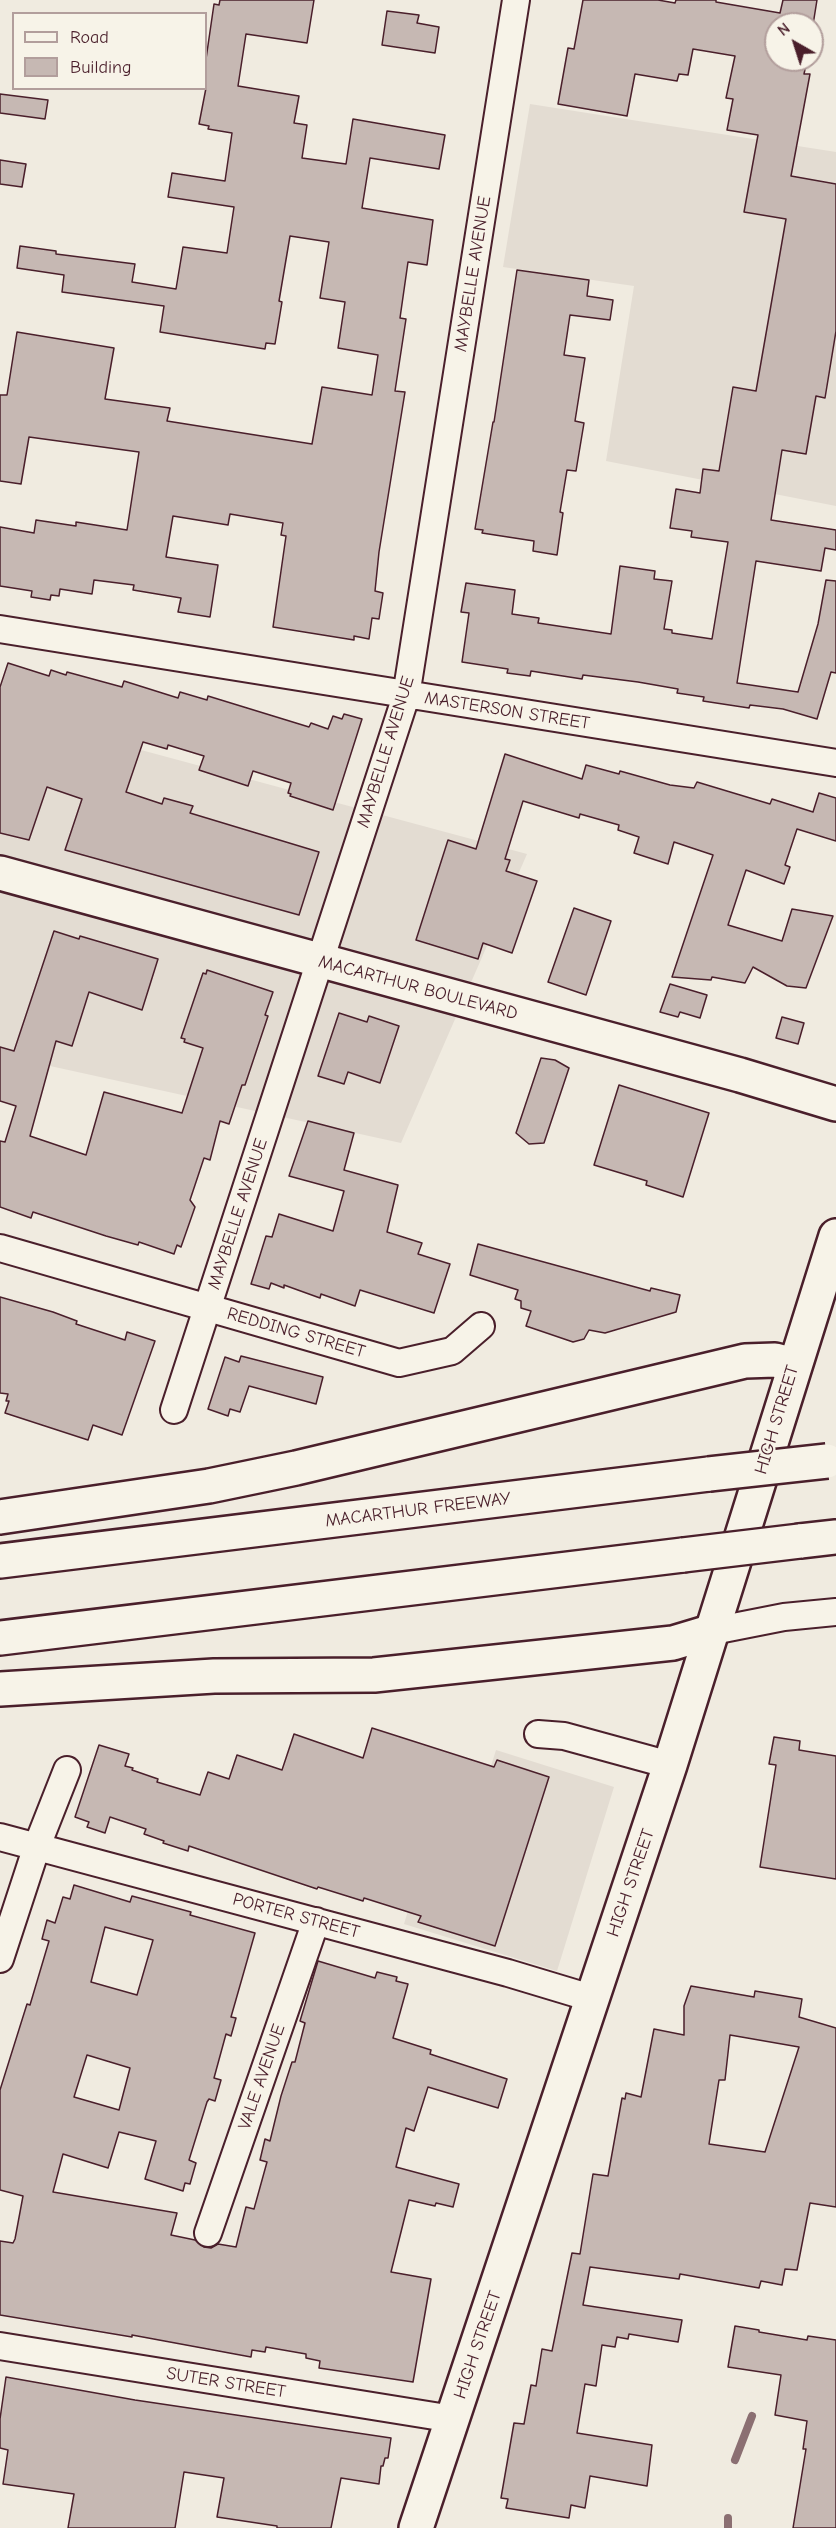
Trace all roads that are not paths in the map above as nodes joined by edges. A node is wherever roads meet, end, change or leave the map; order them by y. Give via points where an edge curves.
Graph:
1 (516, 0) edge
2 (0, 629) edge
3 (406, 696) junction
4 (836, 763) edge
5 (0, 873) edge
6 (320, 961) junction
7 (836, 1104) edge
8 (836, 1236) edge
9 (0, 1248) edge
10 (207, 1308) junction
11 (481, 1326) dead end
12 (794, 1365) junction
13 (174, 1410) dead end
14 (831, 1460) edge
15 (0, 1517) edge
16 (836, 1539) edge
17 (0, 1561) edge
18 (836, 1612) edge
19 (713, 1631) junction
20 (0, 1638) edge
21 (0, 1689) edge
22 (538, 1734) dead end
23 (670, 1765) junction
24 (67, 1770) dead end
25 (0, 1837) edge
26 (37, 1846) junction
27 (315, 1921) junction
28 (0, 1959) edge
29 (591, 1998) junction
30 (208, 2234) dead end
31 (0, 2346) edge
32 (453, 2419) junction
33 (416, 2528) edge

1 - 3 street, MAYBELLE AVENUE
2 - 3 street, MASTERSON STREET
3 - 4 street, MASTERSON STREET
3 - 6 street, MAYBELLE AVENUE
5 - 6 main road, MACARTHUR BOULEVARD
6 - 7 main road, MACARTHUR BOULEVARD
6 - 10 street, MAYBELLE AVENUE
8 - 12 main road, HIGH STREET
9 - 10 street, REDDING STREET
10 - 11 street, REDDING STREET via 399,1363 452,1351
10 - 13 street, MAYBELLE AVENUE
12 - 15 main road via 775,1360 745,1361 296,1468 209,1486
12 - 19 main road, HIGH STREET
14 - 17 main road, MACARTHUR FREEWAY, bridge
16 - 20 main road, bridge
18 - 19 street
19 - 21 main road via 674,1643 374,1675 214,1676
19 - 23 main road, HIGH STREET
22 - 23 street via 564,1736
23 - 29 main road, HIGH STREET
24 - 26 street
25 - 26 street, PORTER STREET
26 - 27 street, PORTER STREET
26 - 28 street
27 - 29 street, PORTER STREET
27 - 30 street, VALE AVENUE
29 - 32 main road, HIGH STREET
31 - 32 street, SUTER STREET
32 - 33 main road, HIGH STREET

